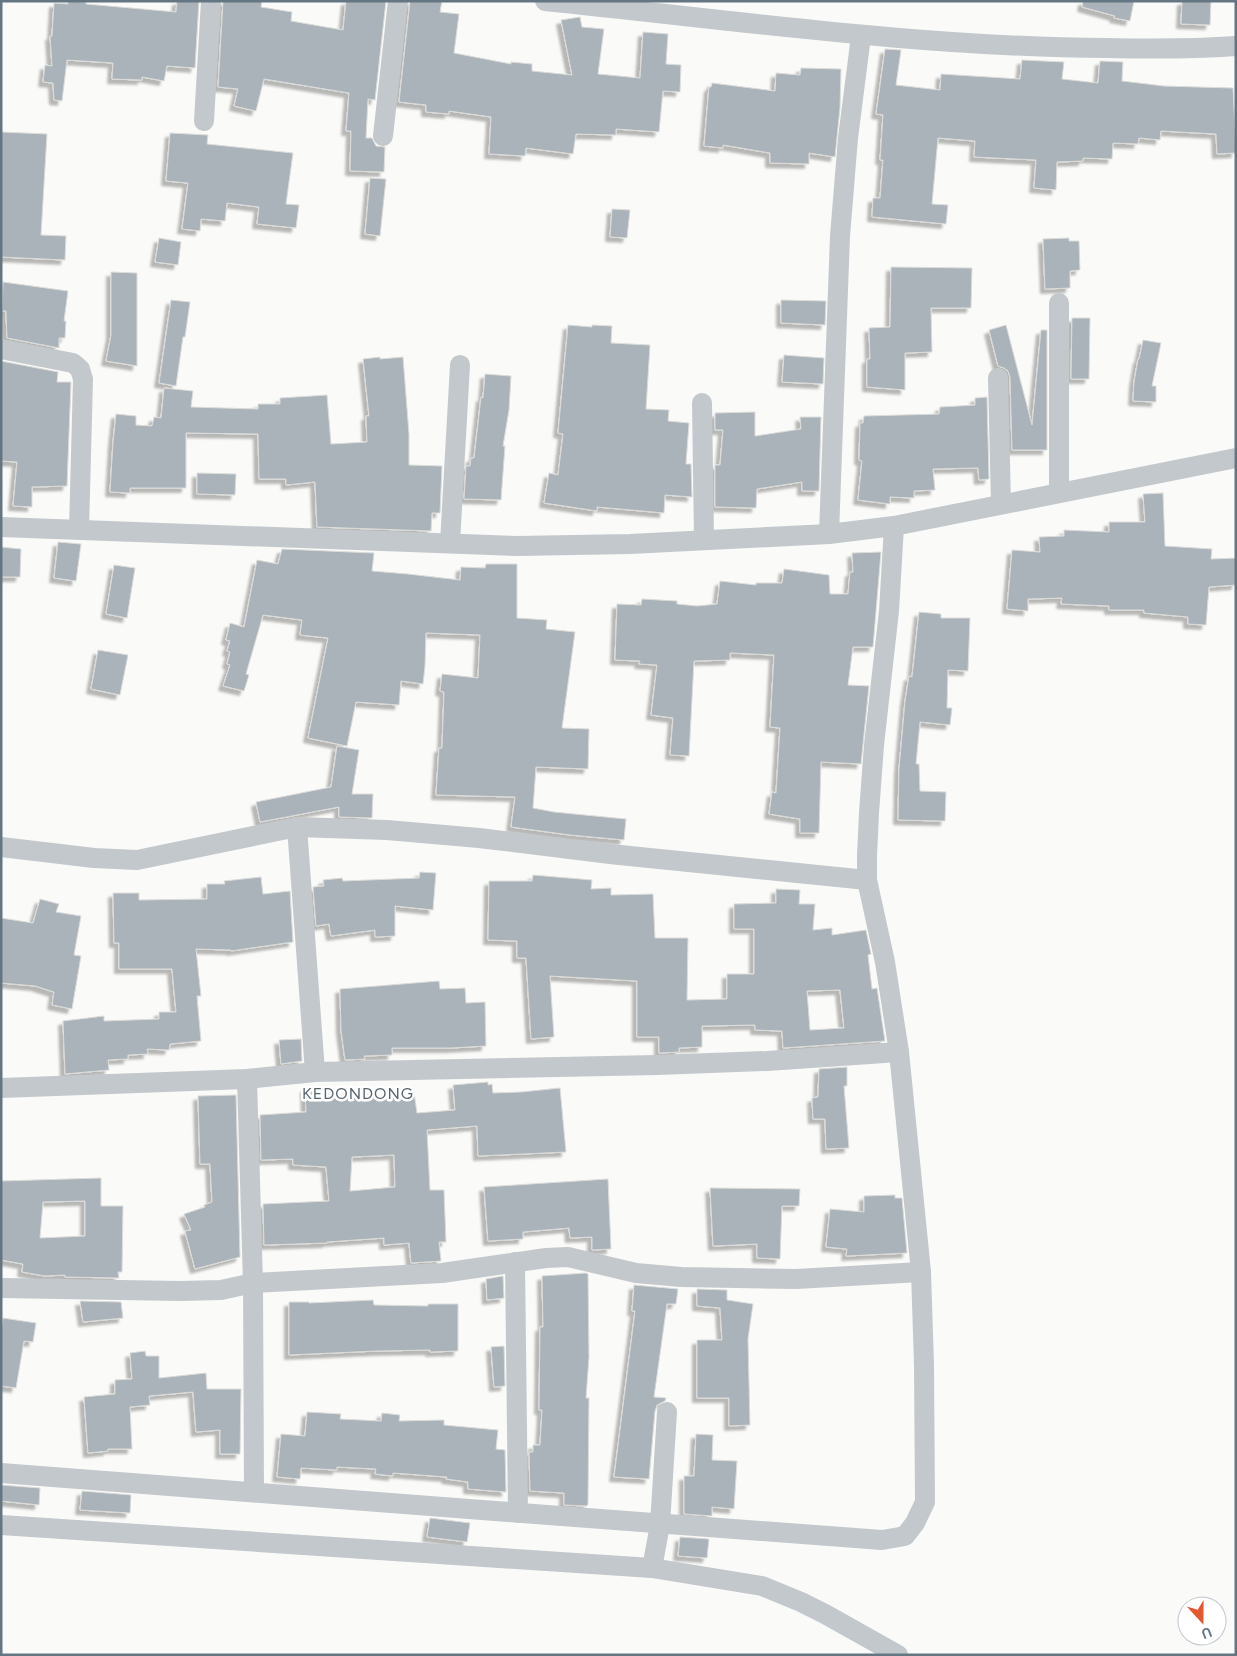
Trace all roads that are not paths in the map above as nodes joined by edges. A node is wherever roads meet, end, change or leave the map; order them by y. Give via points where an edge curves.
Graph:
1 (211, 1) edge
2 (398, 1) edge
3 (552, 2) edge
4 (638, 6) edge
5 (862, 36) junction
6 (1236, 46) edge
7 (204, 121) dead end
8 (383, 136) dead end
9 (1059, 303) dead end
10 (1, 349) edge
11 (460, 365) dead end
12 (998, 378) dead end
13 (702, 403) dead end
14 (1236, 458) edge
15 (1059, 492) junction
16 (1000, 504) junction
17 (894, 526) junction
18 (1, 527) edge
19 (79, 530) junction
20 (830, 534) junction
21 (704, 540) junction
22 (450, 543) junction
23 (297, 827) junction
24 (1, 847) edge
25 (867, 880) junction
26 (899, 1052) junction
27 (315, 1072) junction
28 (247, 1079) junction
29 (1, 1088) edge
30 (515, 1262) junction
31 (921, 1272) junction
32 (253, 1283) junction
33 (1, 1288) edge
34 (667, 1412) dead end
35 (1, 1473) edge
36 (254, 1491) junction
37 (518, 1513) junction
38 (1, 1525) edge
39 (660, 1525) junction
40 (652, 1568) junction
41 (898, 1655) edge

1 - 7 street
2 - 8 street
3 - 4 street
4 - 5 street
5 - 6 street via 1063,48 1199,49
5 - 20 street via 848,138 840,236
9 - 15 street
10 - 19 street via 62,360 80,369 83,380
11 - 22 street
12 - 16 street
13 - 21 street
14 - 15 street
15 - 16 street
16 - 17 street
17 - 20 street
17 - 25 street via 889,611 874,745
18 - 19 street
19 - 22 street
20 - 21 street
21 - 22 street via 517,546
23 - 24 street via 137,860
23 - 25 street via 479,838
23 - 27 street
25 - 26 street via 885,962
26 - 27 street via 687,1064
26 - 31 street
27 - 28 street
28 - 29 street
28 - 32 street
30 - 31 street via 568,1257 636,1273 691,1277 796,1279
30 - 32 street via 442,1273
30 - 37 street
31 - 39 street via 926,1502 916,1524 905,1536 882,1540
32 - 33 street via 221,1290 180,1291
32 - 36 street
34 - 39 street
35 - 36 street
36 - 37 street
37 - 39 street
38 - 40 street
39 - 40 street
40 - 41 street via 762,1586 825,1614

